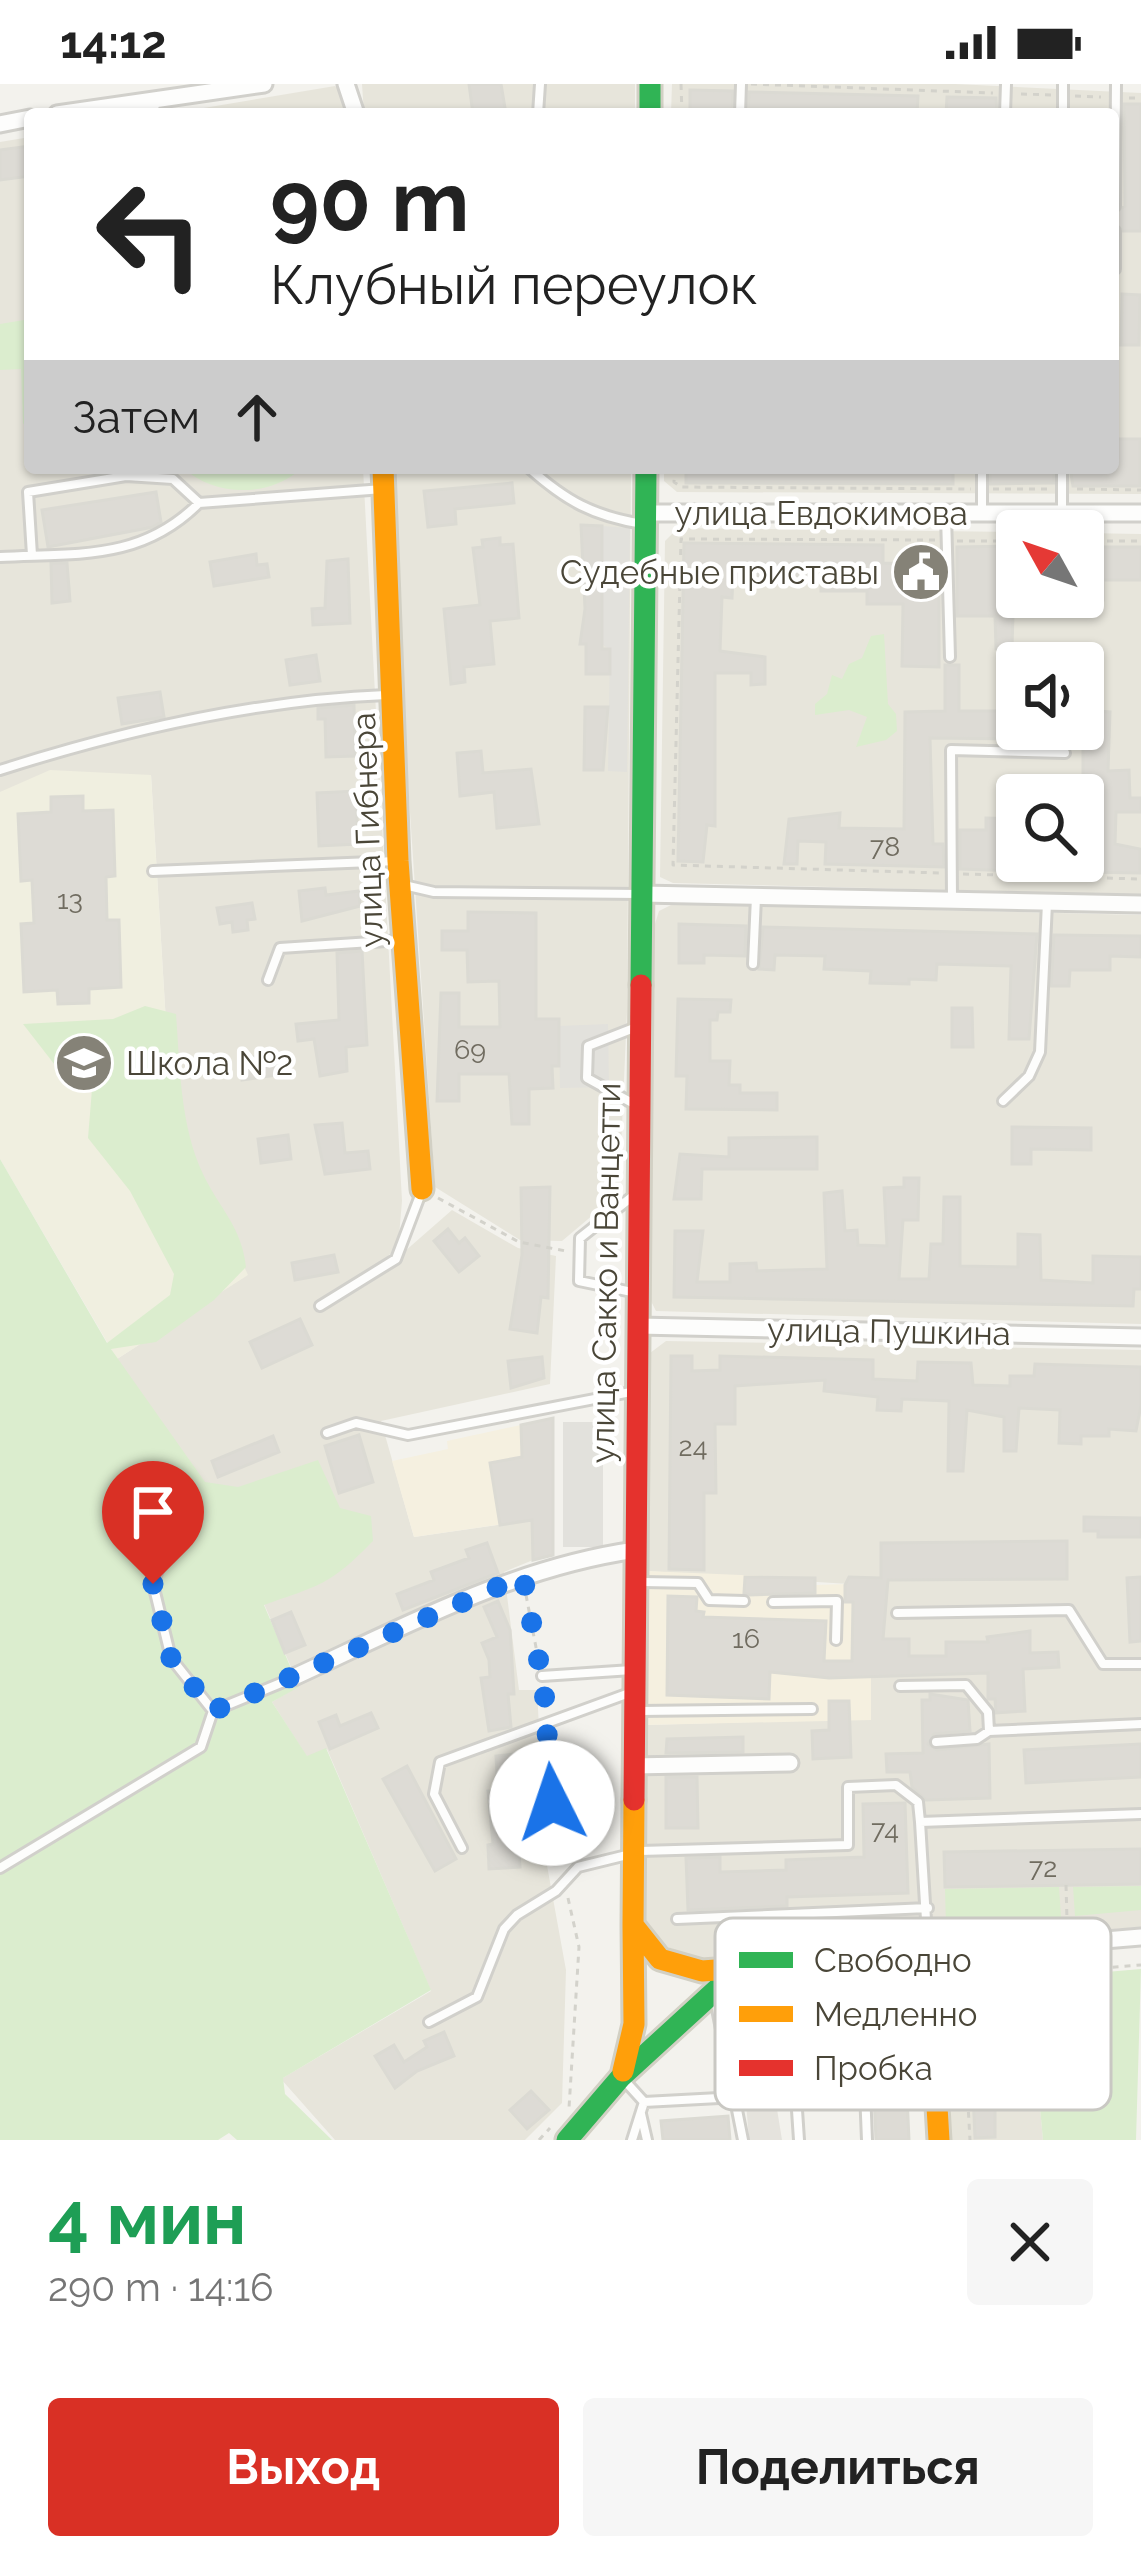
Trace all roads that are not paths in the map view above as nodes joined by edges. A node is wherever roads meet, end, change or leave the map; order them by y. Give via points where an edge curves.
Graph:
1 (264, 84) edge
2 (154, 108) edge
3 (536, 474) edge
4 (646, 474) edge
5 (982, 474) edge
6 (1062, 474) edge
7 (384, 478) edge
8 (199, 503) junction
9 (1062, 510) edge
10 (946, 513) junction
11 (1104, 513) edge
12 (1141, 513) edge
13 (982, 514) junction
14 (996, 514) edge
15 (645, 519) junction
16 (32, 555) junction
17 (0, 556) edge
18 (950, 657) dead end
19 (395, 694) junction
20 (1065, 753) dead end
21 (0, 770) edge
22 (398, 861) junction
23 (153, 871) dead end
24 (400, 885) junction
25 (641, 893) junction
26 (756, 896) junction
27 (952, 900) junction
28 (1047, 902) junction
29 (1141, 904) edge
30 (403, 939) junction
31 (754, 964) dead end
32 (268, 980) dead end
33 (641, 1025) junction
34 (1003, 1101) dead end
35 (640, 1108) junction
36 (422, 1189) joint
37 (639, 1191) junction
38 (638, 1294) junction
39 (320, 1306) dead end
40 (638, 1326) junction
41 (1141, 1336) edge
42 (637, 1391) junction
43 (327, 1433) dead end
44 (170, 1537) dead end
45 (636, 1550) junction
46 (636, 1582) junction
47 (744, 1601) dead end
48 (773, 1602) dead end
49 (897, 1613) dead end
50 (836, 1640) dead end
51 (1141, 1664) edge
52 (542, 1676) road end
53 (294, 1677) joint
54 (900, 1686) dead end
55 (633, 1691) junction
56 (812, 1709) dead end
57 (213, 1711) junction
58 (1141, 1724) edge
59 (989, 1731) junction
60 (936, 1742) dead end
61 (790, 1763) dead end
62 (632, 1766) junction
63 (1141, 1814) edge
64 (920, 1822) junction
65 (461, 1848) dead end
66 (632, 1852) junction
67 (0, 1868) edge
68 (928, 1908) junction
69 (677, 1918) dead end
70 (928, 1918) edge
71 (632, 1925) junction
72 (1141, 1937) edge
73 (1111, 1940) edge
74 (715, 1970) edge
75 (714, 1991) joint
76 (715, 1995) edge
77 (429, 2022) dead end
78 (621, 2077) junction
79 (715, 2100) edge
80 (643, 2108) junction
81 (740, 2110) edge
82 (797, 2110) edge
83 (866, 2110) edge
84 (937, 2110) edge
85 (567, 2140) edge
86 (632, 2140) edge
87 (647, 2140) edge
88 (743, 2140) edge
89 (799, 2140) edge
90 (867, 2140) edge
91 (939, 2140) edge

1 - 2 street
3 - 15 lane via 594,515
4 - 15 main road, улица Сакко и Ванцетти
5 - 13 lane
6 - 9 lane
7 - 8 lane
7 - 19 main road, улица Гибнера
8 - 16 lane via 172,530 127,548
8 - 16 lane via 173,479 126,476 28,493
10 - 13 street, улица Евдокимова
10 - 15 street, улица Евдокимова
10 - 18 lane
11 - 12 street, улица Евдокимова
13 - 14 street, улица Евдокимова
15 - 25 main road, улица Сакко и Ванцетти
16 - 17 lane
19 - 21 lane via 319,698
19 - 22 main road, улица Гибнера
20 - 27 lane via 951,750
22 - 23 lane
22 - 24 main road, улица Гибнера
24 - 25 lane
24 - 30 main road, улица Гибнера
25 - 26 street
25 - 33 main road, улица Сакко и Ванцетти
26 - 27 street
26 - 31 lane
27 - 28 street
28 - 29 street
28 - 34 lane via 1040,1052
30 - 32 lane via 280,948
30 - 36 main road, улица Гибнера
33 - 35 main road, улица Сакко и Ванцетти
33 - 35 lane via 588,1046 586,1078
35 - 37 main road, улица Сакко и Ванцетти
36 - 39 lane via 396,1259
37 - 38 main road, улица Сакко и Ванцетти
37 - 38 lane via 580,1238 579,1281
38 - 40 main road, улица Сакко и Ванцетти
40 - 41 street, улица Пушкина
40 - 42 main road, улица Сакко и Ванцетти
42 - 43 lane via 408,1435 356,1423
42 - 45 main road, улица Сакко и Ванцетти
44 - 57 lane via 153,1584 171,1658
45 - 46 main road, улица Сакко и Ванцетти
45 - 53 street via 523,1576
46 - 47 lane via 698,1582 709,1600
46 - 55 main road, улица Сакко и Ванцетти
48 - 50 lane via 837,1601
49 - 51 lane via 1069,1610 1103,1664
52 - 55 lane
53 - 57 lane
54 - 59 lane via 966,1685 988,1712
55 - 56 lane
55 - 62 main road, улица Сакко и Ванцетти
55 - 65 lane via 440,1762 434,1794
57 - 67 lane via 201,1747
58 - 59 lane
59 - 60 lane
61 - 62 street
62 - 66 main road, улица Сакко и Ванцетти
63 - 64 lane
64 - 66 lane via 918,1802 896,1785 848,1787 848,1845
64 - 68 lane
66 - 71 main road, улица Сакко и Ванцетти
66 - 77 lane via 590,1862 504,1929 477,1997
68 - 69 lane
68 - 70 lane
71 - 74 main road via 664,1964
71 - 78 main road, улица Сакко и Ванцетти via 634,2024
72 - 73 street
75 - 76 lane
75 - 78 main road
78 - 80 lane
78 - 85 main road
79 - 80 lane
80 - 86 lane
80 - 87 lane
81 - 88 lane
82 - 89 lane
83 - 90 lane
84 - 91 main road

